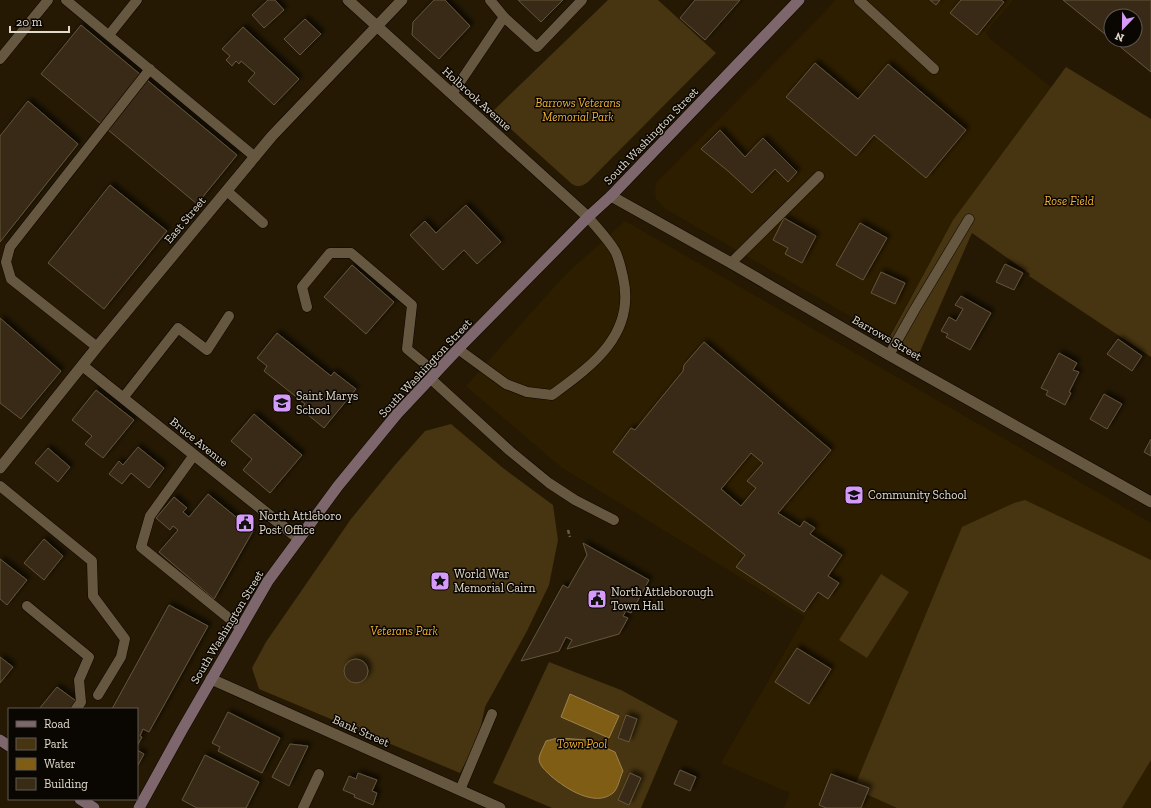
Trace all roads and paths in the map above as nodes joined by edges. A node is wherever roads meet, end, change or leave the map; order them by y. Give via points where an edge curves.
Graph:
1 (48, 0) edge
2 (66, 0) edge
3 (137, 0) edge
4 (348, 0) edge
5 (402, 0) edge
6 (490, 0) edge
7 (582, 0) edge
8 (800, 0) edge
9 (858, 0) edge
10 (504, 17) junction
11 (377, 26) junction
12 (108, 35) junction
13 (0, 59) edge
14 (934, 69) dead end
15 (150, 70) junction
16 (452, 94) junction
17 (255, 157) junction
18 (819, 176) dead end
19 (227, 191) junction
20 (611, 196) junction
21 (588, 217) junction
22 (969, 219) dead end
23 (263, 223) dead end
24 (731, 263) junction
25 (307, 307) dead end
26 (229, 316) dead end
27 (97, 348) junction
28 (458, 349) junction
29 (889, 355) junction
30 (83, 366) junction
31 (433, 376) junction
32 (123, 398) junction
33 (194, 455) junction
34 (0, 468) edge
35 (0, 486) edge
36 (1151, 502) edge
37 (614, 520) dead end
38 (568, 530) dead end
39 (570, 537) dead end
40 (299, 539) junction
41 (27, 606) dead end
42 (241, 628) junction
43 (211, 680) junction
44 (98, 695) dead end
45 (77, 708) edge
46 (492, 714) dead end
47 (319, 774) dead end
48 (460, 790) junction
49 (82, 800) edge
50 (94, 808) edge
51 (139, 808) edge
52 (303, 808) edge
53 (500, 808) edge

1 - 13 lane
2 - 12 lane
3 - 12 lane
4 - 11 street, Holbrook Avenue
5 - 11 street, East Street
6 - 10 lane
7 - 10 lane via 537,47
8 - 20 main road, South Washington Street
9 - 14 lane
10 - 16 lane
11 - 16 street, Holbrook Avenue
11 - 17 street, East Street
12 - 15 lane
15 - 17 lane
15 - 27 lane via 10,247 6,262 11,279
16 - 21 street, Holbrook Avenue
17 - 19 street, East Street
18 - 24 lane
19 - 23 lane
19 - 27 street, East Street
20 - 21 main road, South Washington Street
20 - 24 street, Barrows Street
21 - 28 main road, South Washington Street
21 - 28 lane via 615,252 626,291 624,317 616,335 583,373 552,395 527,392 506,384
22 - 29 lane
24 - 29 street, Barrows Street
25 - 31 lane via 302,287 330,253 351,253 412,305 407,349
26 - 32 lane via 207,350 178,328
27 - 30 street, East Street
28 - 31 main road, South Washington Street
29 - 36 street, Barrows Street
30 - 32 street, Bruce Avenue
30 - 34 street, East Street
31 - 37 lane via 510,451 549,483
31 - 40 main road, South Washington Street via 397,414 338,486
32 - 33 street, Bruce Avenue
33 - 40 street, Bruce Avenue
33 - 42 lane via 150,516 141,547
35 - 44 lane via 92,561 93,596 125,639 121,656
38 - 39 path
40 - 42 main road, South Washington Street via 268,581
41 - 45 lane via 89,657 79,680 81,702
42 - 43 main road, South Washington Street
43 - 48 street, Bank Street
43 - 51 main road, South Washington Street
46 - 48 lane
47 - 52 lane
48 - 53 street, Bank Street
49 - 50 main road

